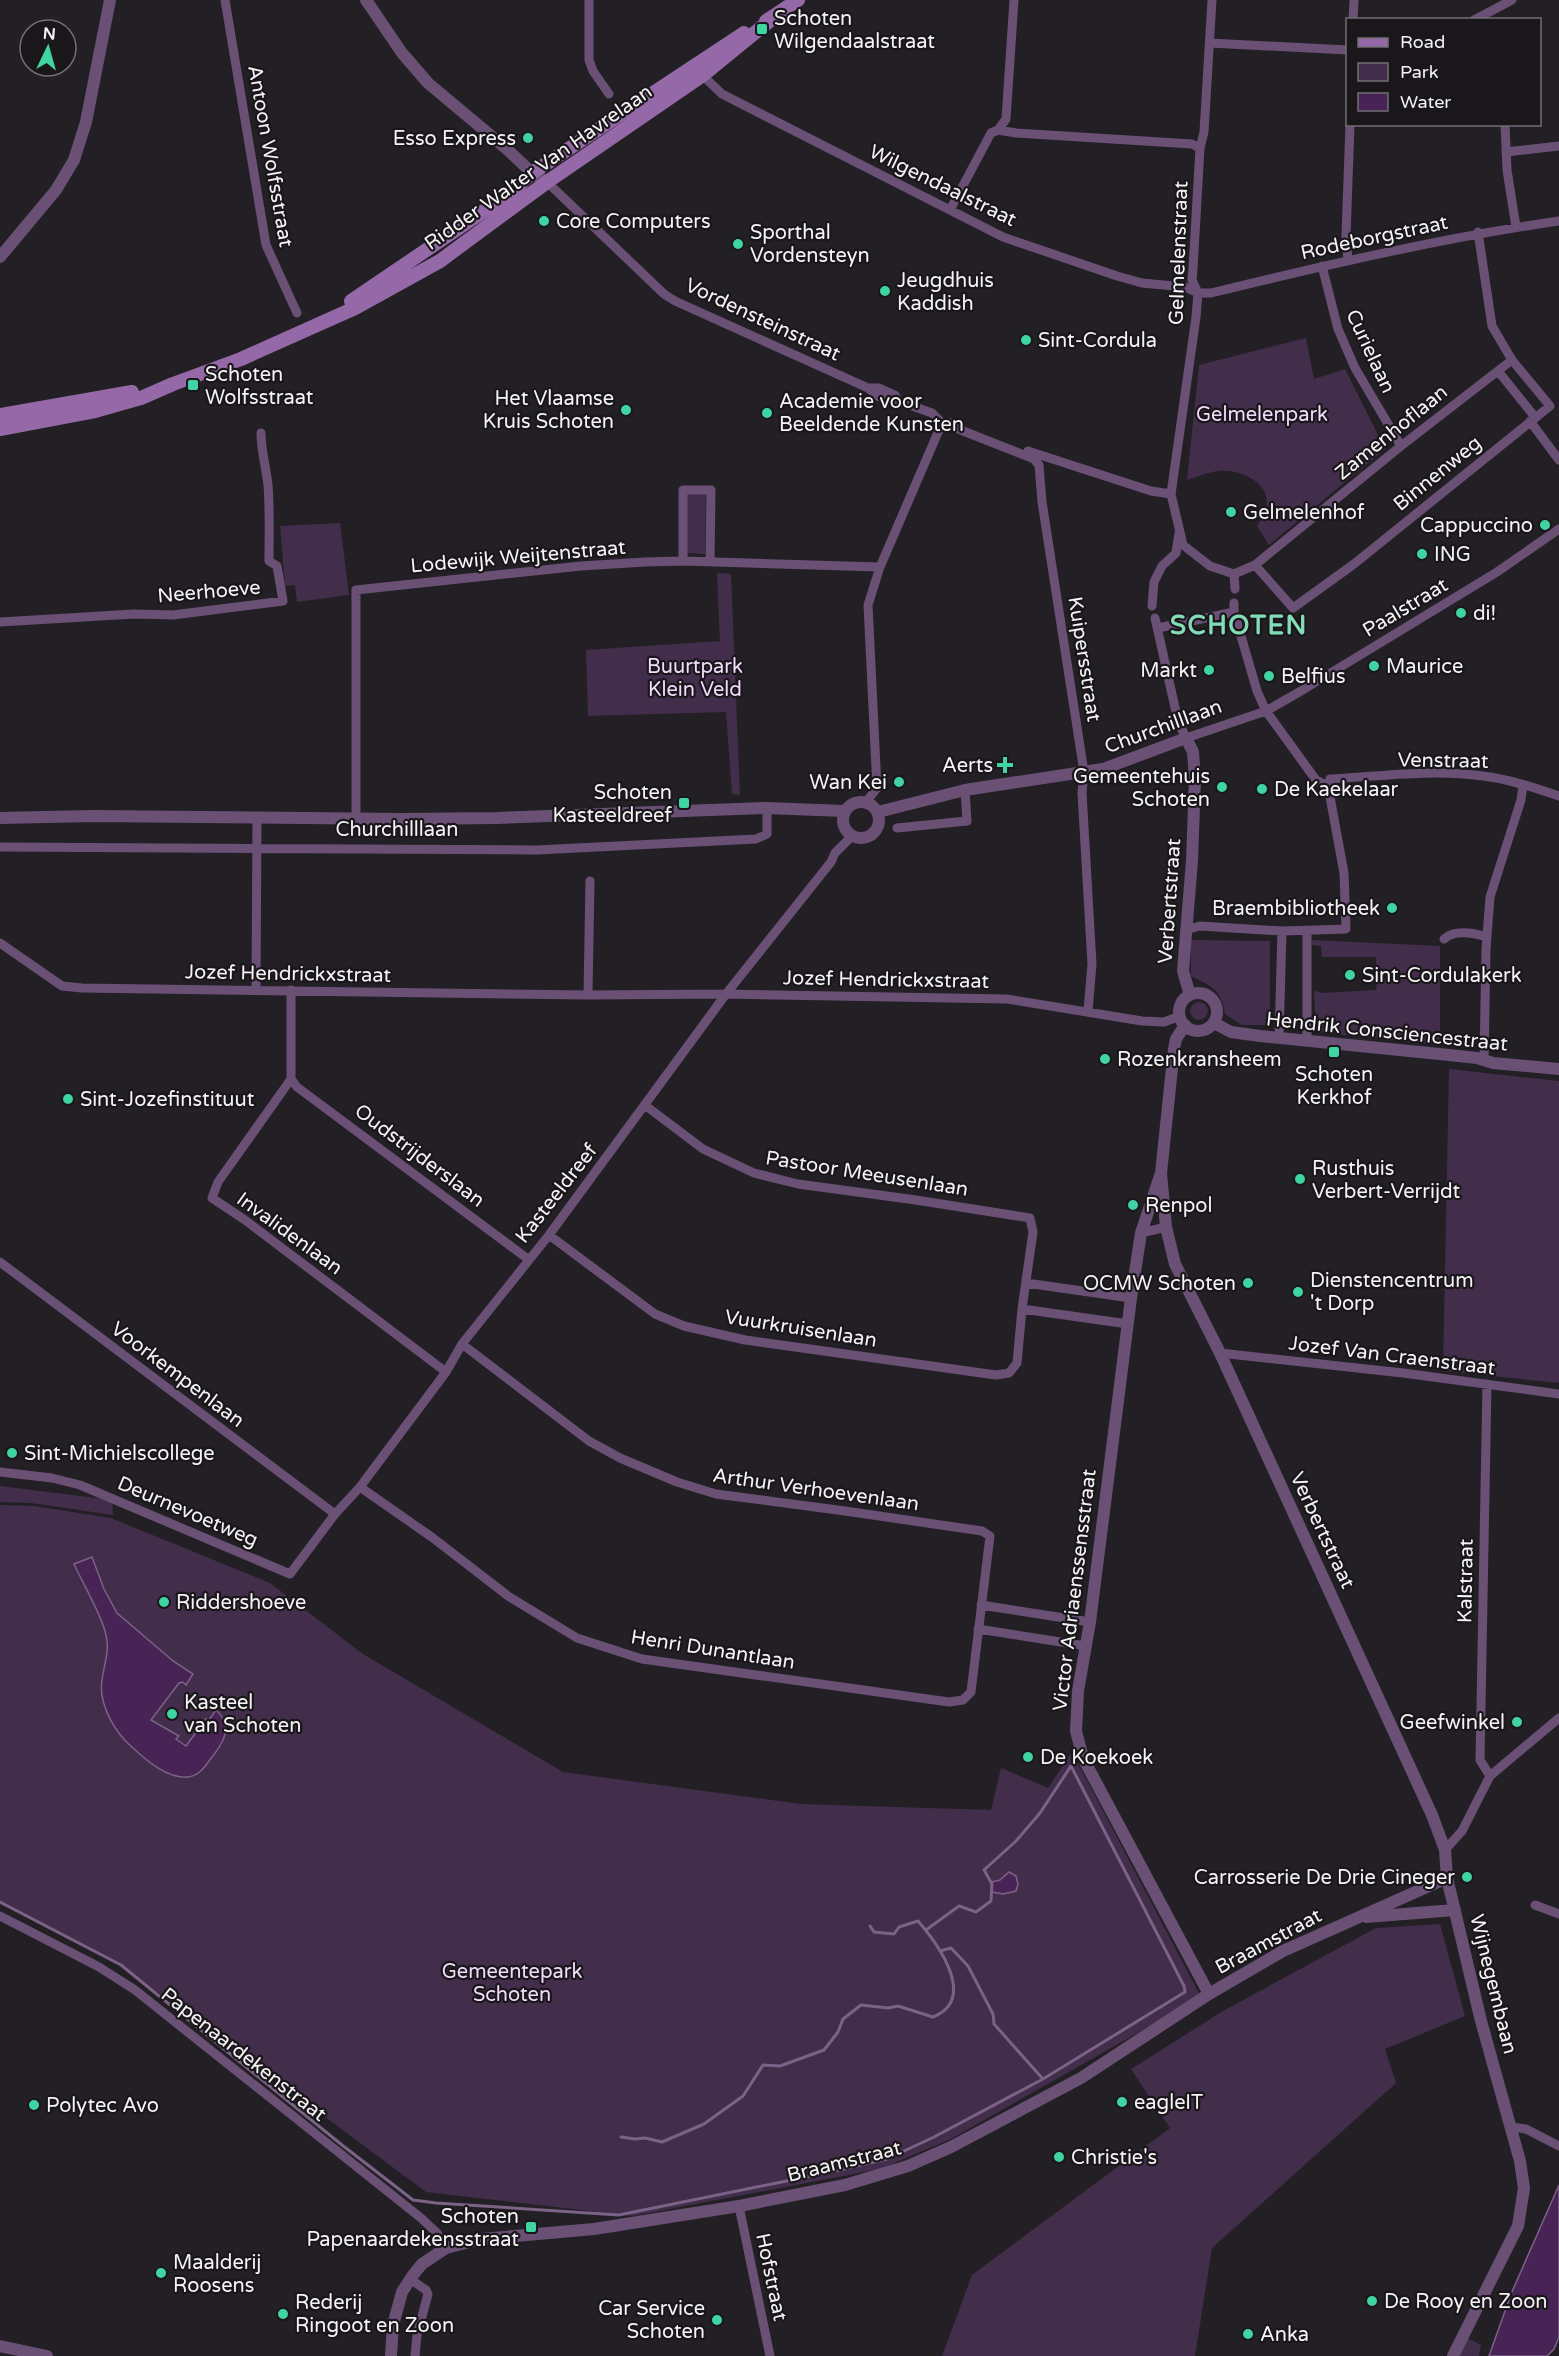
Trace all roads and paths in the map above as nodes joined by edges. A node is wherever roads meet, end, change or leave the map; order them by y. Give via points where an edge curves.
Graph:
1 (110, 0) edge
2 (225, 0) edge
3 (366, 0) edge
4 (589, 0) edge
5 (798, 0) edge
6 (1014, 0) edge
7 (1212, 0) edge
8 (1354, 0) edge
9 (1512, 0) edge
10 (1498, 8) junction
11 (773, 18) junction
12 (1353, 18) edge
13 (1478, 18) edge
14 (1499, 18) edge
15 (1210, 43) junction
16 (1346, 50) edge
17 (690, 67) junction
18 (703, 75) junction
19 (609, 94) dead end
20 (1350, 126) edge
21 (1505, 126) edge
22 (998, 130) junction
23 (1559, 146) edge
24 (1200, 148) junction
25 (1506, 152) junction
26 (532, 173) junction
27 (547, 182) junction
28 (950, 210) junction
29 (1559, 220) edge
30 (1516, 227) junction
31 (1478, 232) junction
32 (0, 257) edge
33 (1348, 261) junction
34 (1322, 266) junction
35 (1198, 293) junction
36 (297, 313) dead end
37 (312, 327) junction
38 (1512, 360) junction
39 (1498, 370) junction
40 (173, 384) junction
41 (0, 415) edge
42 (1533, 419) junction
43 (0, 429) edge
44 (261, 433) dead end
45 (1401, 446) junction
46 (1559, 460) edge
47 (1171, 494) junction
48 (1559, 529) edge
49 (1179, 532) junction
50 (683, 561) junction
51 (710, 562) junction
52 (1255, 565) junction
53 (880, 567) junction
54 (1234, 574) junction
55 (1235, 589) dead end
56 (1152, 606) dead end
57 (1155, 618) dead end
58 (0, 622) edge
59 (1158, 628) junction
60 (1266, 711) junction
61 (1186, 738) junction
62 (1084, 772) junction
63 (1523, 785) junction
64 (1328, 786) junction
65 (965, 790) junction
66 (1559, 796) edge
67 (866, 802) junction
68 (767, 808) junction
69 (844, 811) junction
70 (878, 812) junction
71 (0, 818) edge
72 (257, 818) junction
73 (356, 819) junction
74 (897, 828) dead end
75 (852, 836) junction
76 (0, 847) edge
77 (258, 847) junction
78 (590, 880) dead end
79 (1185, 930) junction
80 (1282, 931) junction
81 (1307, 931) junction
82 (1487, 937) junction
83 (1444, 939) dead end
84 (0, 943) edge
85 (256, 990) junction
86 (291, 990) junction
87 (726, 994) junction
88 (588, 995) junction
89 (1190, 995) junction
90 (1088, 1011) junction
91 (1183, 1021) junction
92 (1214, 1023) junction
93 (1279, 1038) junction
94 (1307, 1041) junction
95 (1484, 1060) junction
96 (1559, 1069) edge
97 (291, 1079) junction
98 (646, 1106) junction
99 (1161, 1173) junction
100 (1030, 1218) joint
101 (1166, 1227) junction
102 (1142, 1233) junction
103 (549, 1235) junction
104 (528, 1259) junction
105 (0, 1262) edge
106 (1026, 1282) junction
107 (1131, 1298) junction
108 (1022, 1309) junction
109 (1128, 1324) junction
110 (462, 1344) junction
111 (1220, 1353) junction
112 (446, 1372) junction
113 (1487, 1384) junction
114 (1559, 1394) edge
115 (0, 1472) edge
116 (360, 1487) junction
117 (335, 1514) junction
118 (990, 1536) joint
119 (290, 1574) joint
120 (981, 1605) junction
121 (1090, 1622) junction
122 (978, 1629) junction
123 (1086, 1646) junction
124 (1559, 1718) edge
125 (1490, 1776) junction
126 (1445, 1850) junction
127 (1447, 1878) junction
128 (1536, 1905) dead end
129 (1393, 1908) junction
130 (1455, 1910) junction
131 (1559, 1914) edge
132 (0, 1916) edge
133 (1209, 1994) junction
134 (1512, 2127) junction
135 (1559, 2146) edge
136 (739, 2206) junction
137 (446, 2248) junction
138 (410, 2279) junction
139 (0, 2346) edge
140 (47, 2356) edge
141 (391, 2356) edge
142 (415, 2356) edge
143 (770, 2356) edge
144 (1453, 2356) edge

1 - 32 street via 84,130 74,160 56,190
2 - 36 street, Antoon Wolfsstraat via 266,245
3 - 26 street, Vordensteinstraat via 402,53 428,82
4 - 19 street via 589,60
5 - 11 main road, Ridder Walter Van Havrelaan
6 - 22 street via 1006,119
7 - 15 street, Gelmelenstraat
8 - 12 street
9 - 10 street
10 - 13 street
10 - 14 street
11 - 17 main road, Ridder Walter Van Havrelaan
11 - 18 main road, Ridder Walter Van Havrelaan
15 - 16 street
15 - 24 street, Gelmelenstraat
17 - 18 street, Wilgendaalstraat
17 - 26 main road, Ridder Walter Van Havrelaan
18 - 27 main road, Ridder Walter Van Havrelaan
18 - 28 street, Wilgendaalstraat via 722,94
20 - 33 street
21 - 25 street
22 - 24 street via 1192,144
22 - 28 street via 990,133
23 - 25 street
24 - 35 street, Gelmelenstraat via 1192,280
25 - 30 street
26 - 27 street, Vordensteinstraat
26 - 37 main road, Ridder Walter Van Havrelaan via 512,192
27 - 37 main road, Ridder Walter Van Havrelaan via 440,261 356,308
27 - 47 street, Vordensteinstraat via 664,294 741,333 868,388 895,395 898,401 932,413 942,423 958,424 1038,454
28 - 35 street, Wilgendaalstraat via 1003,237 1077,263 1142,283 1185,287
29 - 30 street, Rodeborgstraat
30 - 31 street, Rodeborgstraat
31 - 33 street, Rodeborgstraat
31 - 38 street via 1492,326
33 - 34 street, Rodeborgstraat
34 - 35 street, Rodeborgstraat
34 - 45 street, Curielaan via 1338,329 1355,368
35 - 47 street, Gelmelenstraat
37 - 40 main road, Ridder Walter Van Havrelaan
38 - 39 street, Zamenhoflaan
38 - 42 street via 1550,406
39 - 42 street
39 - 45 street, Zamenhoflaan
40 - 41 main road, Ridder Walter Van Havrelaan
40 - 43 main road, Ridder Walter Van Havrelaan via 95,411
42 - 46 street
42 - 52 street, Binnenweg via 1354,564 1293,608
44 - 58 street, Neerhoeve via 268,484 269,561 277,566 283,602 173,615
45 - 52 street, Zamenhoflaan
47 - 49 street, Gelmelenstraat
48 - 60 street, Paalstraat via 1443,606
49 - 54 street via 1183,545 1197,557
49 - 56 street via 1176,553 1162,566 1154,582
50 - 51 street, Lodewijk Weijtenstraat
50 - 51 street via 683,490 711,490
50 - 73 street, Lodewijk Weijtenstraat via 581,566 356,590
51 - 53 street, Lodewijk Weijtenstraat
52 - 54 street, Zamenhoflaan
53 - 62 street, Kuipersstraat via 943,427 1034,459 1039,465
53 - 67 street via 868,605 877,788
54 - 55 street
57 - 59 street
59 - 60 street via 1234,608
59 - 61 street via 1178,721
60 - 61 street, Churchilllaan
60 - 64 street via 1316,780
61 - 62 street, Churchilllaan via 1103,769
61 - 79 street, Verbertstraat via 1193,752 1195,778
62 - 65 street, Churchilllaan
62 - 90 street, Kuipersstraat via 1092,964
63 - 64 street, Venstraat via 1484,776 1438,773 1330,779
63 - 66 street, Venstraat
63 - 82 street via 1490,897
64 - 81 street via 1344,873 1346,929
65 - 70 street, Churchilllaan
65 - 74 street via 967,821
67 - 69 street via 854,803
67 - 70 street
68 - 69 street, Churchilllaan
68 - 73 street, Churchilllaan
68 - 77 street, Churchilllaan via 767,834 756,839 537,850
69 - 75 street via 844,828
70 - 75 street via 876,831 865,838
71 - 72 street, Churchilllaan
72 - 73 street, Churchilllaan
72 - 77 street
75 - 87 street, Kasteeldreef
76 - 77 street, Churchilllaan
77 - 85 street
78 - 88 street
79 - 80 street via 1200,926
79 - 89 street, Verbertstraat via 1183,971
80 - 81 street
80 - 93 street
81 - 94 street
82 - 83 street via 1466,933
82 - 95 street
84 - 85 street, Jozef Hendrickxstraat via 62,987
85 - 86 street, Jozef Hendrickxstraat
86 - 88 street, Jozef Hendrickxstraat
86 - 97 street
87 - 88 street, Jozef Hendrickxstraat
87 - 90 street, Jozef Hendrickxstraat via 1007,999
87 - 98 street, Kasteeldreef
89 - 91 street, Verbertstraat via 1181,1004
89 - 92 street via 1202,993 1213,1000 1217,1011
90 - 91 street, Jozef Hendrickxstraat
91 - 92 street via 1197,1031
91 - 99 street, Verbertstraat via 1174,1048
92 - 93 street, Hendrik Consciencestraat via 1231,1032
93 - 94 street, Hendrik Consciencestraat
94 - 95 street, Hendrik Consciencestraat
95 - 96 street, Hendrik Consciencestraat
97 - 104 street, Oudstrijderslaan
97 - 112 street, Invalidenlaan via 218,1182 212,1198
98 - 100 street, Pastoor Meeusenlaan via 703,1149 754,1173 798,1184
98 - 103 street, Kasteeldreef
99 - 101 street, Verbertstraat
99 - 102 street, Verbertstraat
100 - 106 street, Vuurkruisenlaan via 1033,1232
101 - 102 street
101 - 111 street, Verbertstraat via 1175,1264
102 - 107 street, Victor Adriaenssensstraat
103 - 104 street, Kasteeldreef
103 - 108 street, Vuurkruisenlaan via 655,1314 684,1326 745,1340 996,1375 1009,1373 1017,1363
104 - 110 street, Kasteeldreef
105 - 117 street, Voorkempenlaan
106 - 107 street
106 - 108 street, Vuurkruisenlaan
107 - 109 street, Victor Adriaenssensstraat
108 - 109 street
109 - 121 street, Victor Adriaenssensstraat
110 - 112 street, Kasteeldreef
110 - 118 street, Arthur Verhoevenlaan via 589,1442 677,1482 716,1494 982,1531
111 - 113 street, Jozef Van Craenstraat
111 - 126 street, Verbertstraat
112 - 116 street, Kasteeldreef
113 - 114 street, Jozef Van Craenstraat
113 - 125 street, Kalstraat via 1480,1760
115 - 119 street, Deurnevoetweg via 80,1485
116 - 117 street, Kasteeldreef
116 - 122 street, Henri Dunantlaan via 508,1596 577,1638 642,1659 949,1702 963,1700 971,1692
117 - 119 street, Kasteeldreef
118 - 120 street, Henri Dunantlaan
120 - 121 street
120 - 122 street, Henri Dunantlaan
121 - 123 street, Victor Adriaenssensstraat
122 - 123 street
123 - 133 street, Victor Adriaenssensstraat via 1076,1731 1083,1758
124 - 125 street
125 - 126 street via 1462,1832
126 - 127 street, Wijnegembaan
127 - 129 street, Braamstraat
127 - 130 street, Wijnegembaan
128 - 131 street
129 - 130 street, Braamstraat
129 - 133 street, Braamstraat via 1356,1919 1282,1951
130 - 134 street, Wijnegembaan via 1481,2021
132 - 137 street, Papenaardekenstraat via 99,1966 135,1990 421,2218
133 - 136 street, Braamstraat via 1081,2078 928,2158 856,2182
134 - 135 street via 1526,2129
134 - 144 street, Wijnegembaan via 1522,2173 1520,2218
136 - 137 street, Braamstraat via 594,2229 481,2239
136 - 143 street, Hofstraat
137 - 138 street, Braamstraat via 422,2264
138 - 141 street, Braamstraat via 396,2309
138 - 142 street via 428,2294
139 - 140 street

